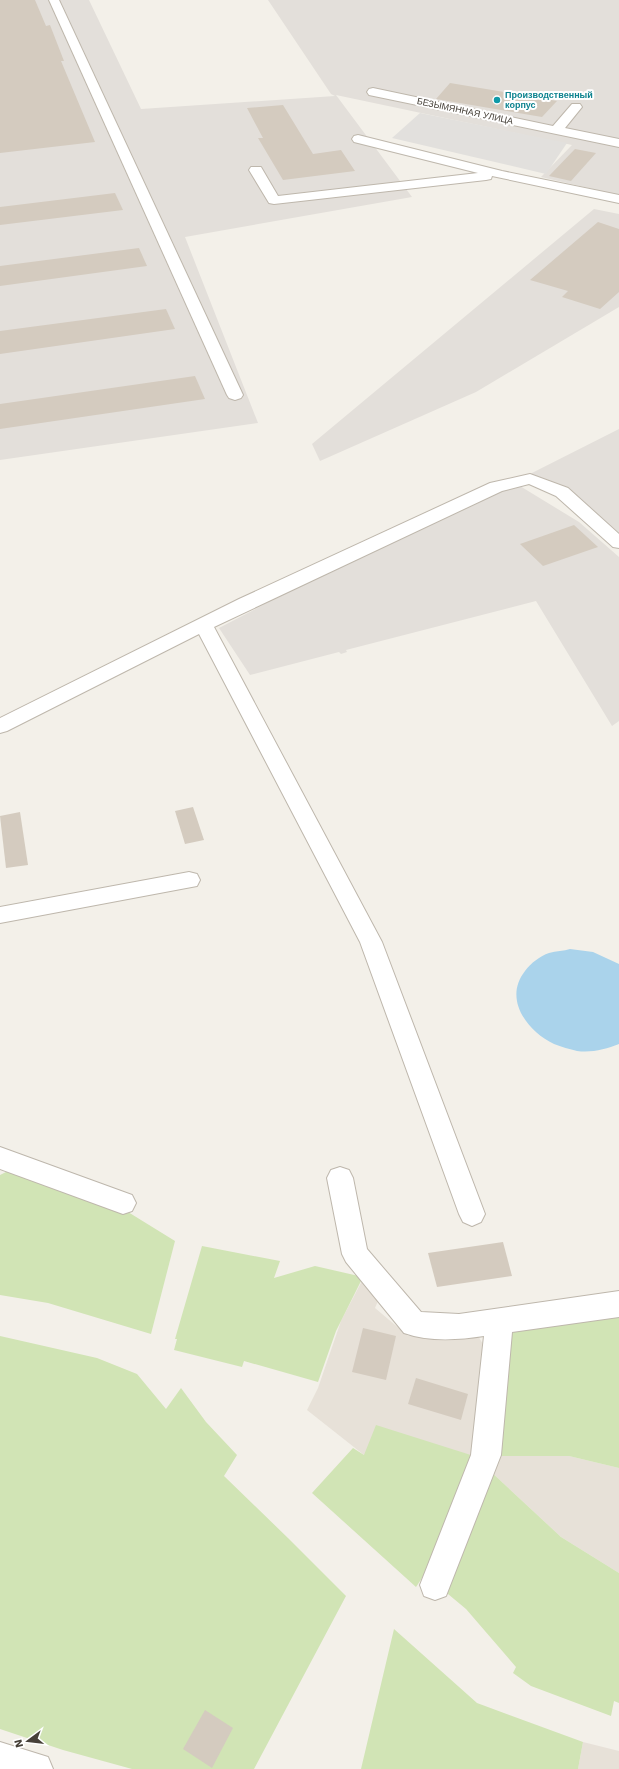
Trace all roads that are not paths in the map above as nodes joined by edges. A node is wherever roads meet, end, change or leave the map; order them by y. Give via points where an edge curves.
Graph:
1 (54, 0) edge
2 (373, 92) dead end
3 (576, 107) dead end
4 (556, 130) junction
5 (358, 139) dead end
6 (619, 143) edge
7 (256, 170) dead end
8 (502, 175) junction
9 (619, 199) edge
10 (235, 395) dead end
11 (619, 543) edge
12 (203, 624) junction
13 (0, 726) edge
14 (189, 880) dead end
15 (0, 915) edge
16 (0, 1158) edge
17 (340, 1178) dead end
18 (123, 1203) dead end
19 (472, 1214) dead end
20 (619, 1304) edge
21 (499, 1322) junction
22 (435, 1585) dead end
23 (0, 1758) edge
24 (36, 1769) edge

1 - 10 street
2 - 4 street, БЕЗЫМЯННАЯ УЛИЦА
3 - 4 street
4 - 6 street, БЕЗЫМЯННАЯ УЛИЦА
5 - 8 street
7 - 8 street via 274,200
8 - 9 street
11 - 12 street via 562,492 530,479 496,487
12 - 13 street
12 - 19 street via 371,942
14 - 15 street
16 - 18 street
17 - 21 street via 355,1254 414,1324 459,1326
20 - 21 street
21 - 22 street via 486,1455
23 - 24 street

